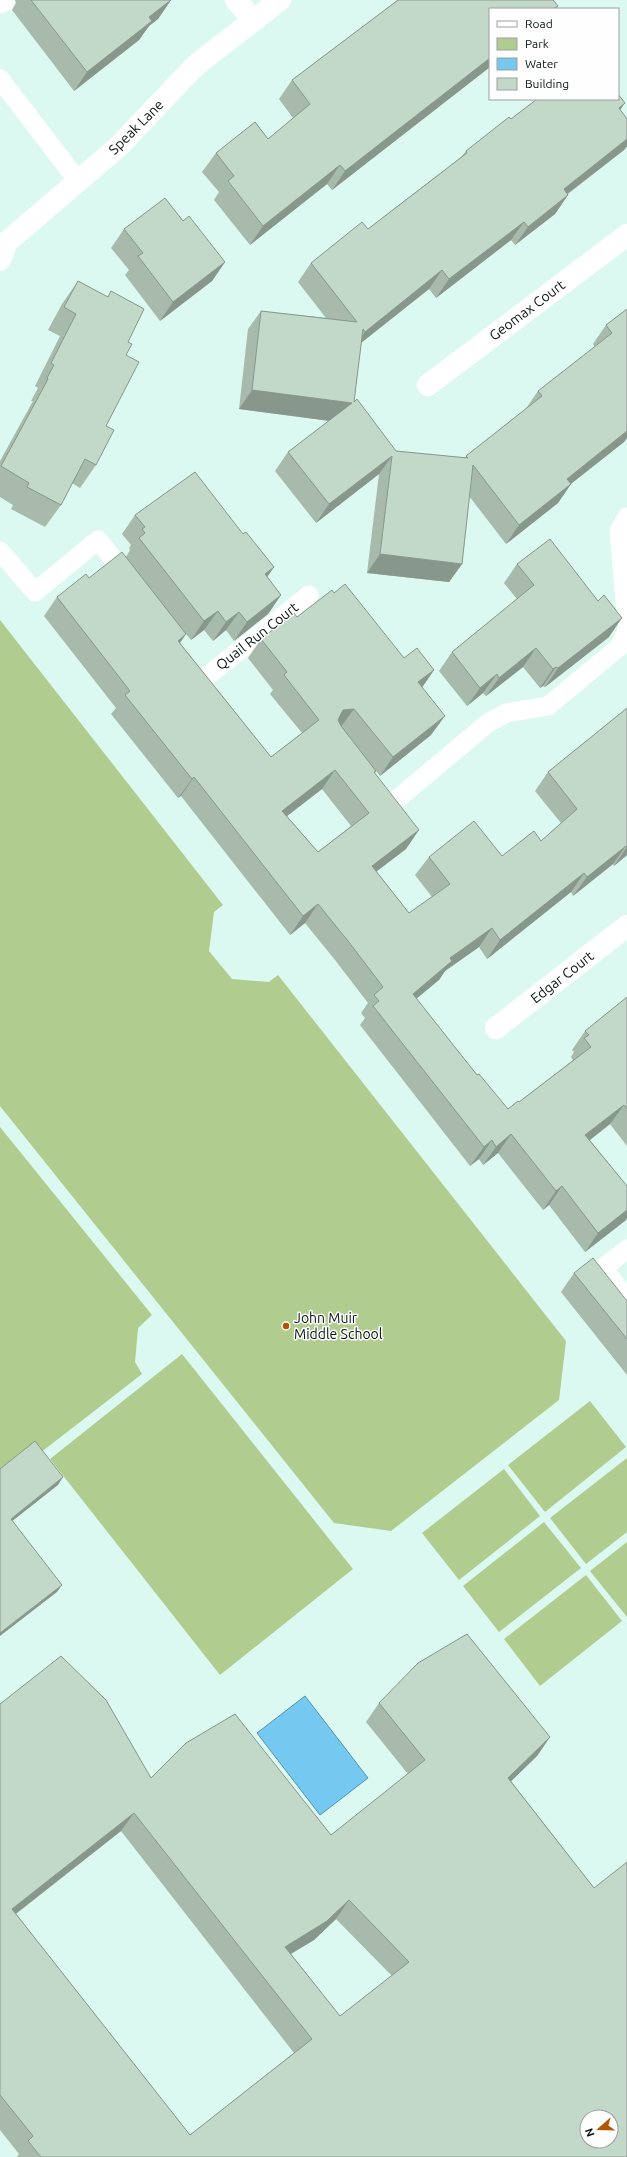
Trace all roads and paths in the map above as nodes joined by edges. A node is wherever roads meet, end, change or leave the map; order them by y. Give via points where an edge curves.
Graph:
1 (236, 0) edge
2 (280, 0) edge
3 (253, 20) junction
4 (0, 79) edge
5 (78, 181) junction
6 (627, 235) edge
7 (0, 260) edge
8 (428, 385) dead end
9 (627, 517) edge
10 (0, 551) edge
11 (309, 595) dead end
12 (142, 596) edge
13 (627, 624) edge
14 (627, 631) edge
15 (205, 676) edge
16 (369, 781) edge
17 (627, 926) edge
18 (496, 1028) dead end
19 (627, 1249) edge
20 (627, 1300) edge

1 - 3 street
2 - 3 street, Speak Lane
3 - 5 street, Speak Lane via 196,65 118,147
4 - 5 lane
5 - 7 street, Speak Lane via 7,242
6 - 8 street, Geomax Court
9 - 13 lane via 619,530
10 - 12 lane via 35,592 98,540
11 - 15 lane, Quail Run Court
14 - 16 lane via 619,648 548,706 506,713 488,723 389,806
17 - 18 street, Edgar Court
19 - 20 lane via 603,1268

